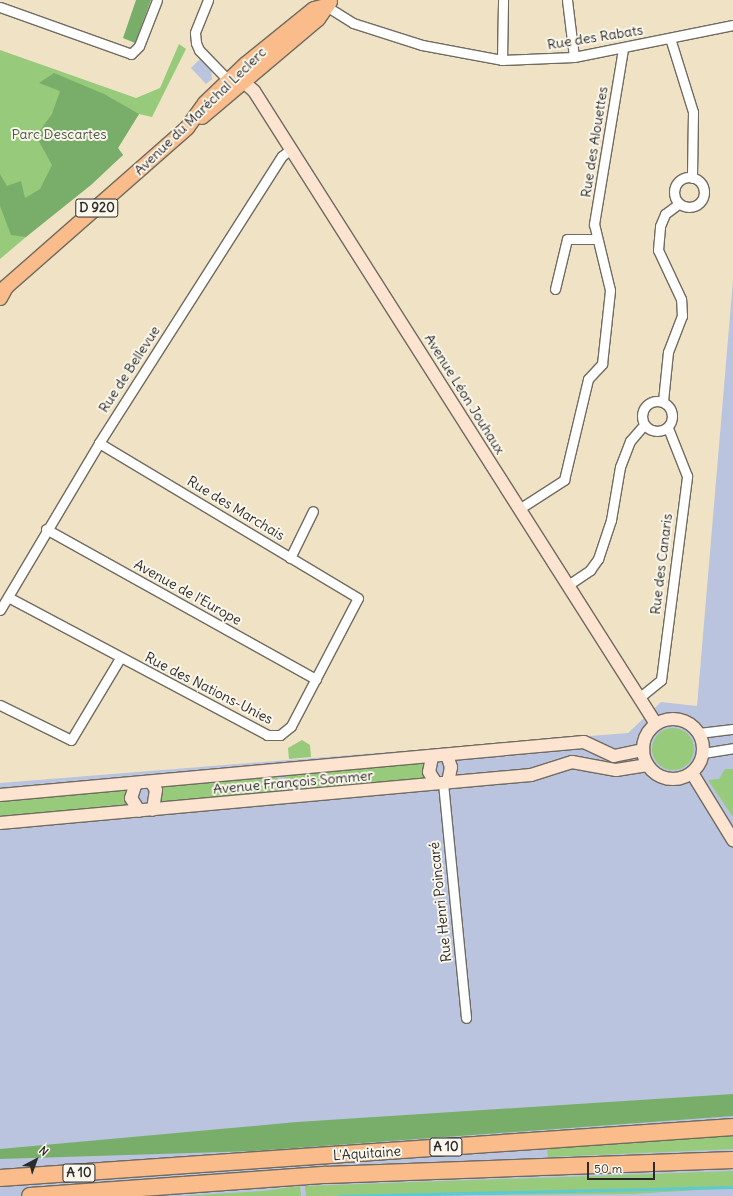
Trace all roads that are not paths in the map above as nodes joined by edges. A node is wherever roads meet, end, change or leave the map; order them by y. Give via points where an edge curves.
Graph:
1 (156, 0) edge
2 (208, 0) edge
3 (503, 0) edge
4 (567, 0) edge
5 (330, 3) edge
6 (0, 7) edge
7 (733, 25) edge
8 (670, 38) junction
9 (623, 48) junction
10 (574, 57) junction
11 (502, 60) junction
12 (237, 82) junction
13 (291, 149) junction
14 (692, 178) junction
15 (677, 205) junction
16 (597, 239) junction
17 (555, 289) dead end
18 (2, 291) edge
19 (663, 401) junction
20 (642, 427) junction
21 (668, 428) junction
22 (99, 443) junction
23 (519, 509) junction
24 (314, 511) dead end
25 (46, 529) junction
26 (290, 558) junction
27 (568, 585) junction
28 (8, 597) junction
29 (358, 598) joint
30 (0, 610) edge
31 (120, 658) junction
32 (316, 679) junction
33 (640, 697) junction
34 (0, 705) edge
35 (656, 724) junction
36 (733, 729) edge
37 (699, 733) junction
38 (733, 748) edge
39 (643, 750) junction
40 (703, 753) junction
41 (447, 756) junction
42 (432, 757) junction
43 (648, 765) junction
44 (692, 773) junction
45 (151, 782) junction
46 (136, 783) junction
47 (442, 783) junction
48 (0, 795) edge
49 (153, 810) junction
50 (139, 811) junction
51 (0, 823) edge
52 (733, 840) edge
53 (466, 1018) dead end
54 (733, 1127) edge
55 (733, 1160) edge
56 (0, 1178) edge
57 (30, 1196) edge

1 - 6 street via 140,46 131,54
2 - 12 street via 195,33 196,42 199,50
3 - 11 street
4 - 10 street
5 - 11 street, Rue des Rabats via 353,23 422,45
5 - 12 main road, D 920 via 321,17
5 - 12 main road, Avenue du Maréchal Leclerc via 314,9 275,41
7 - 8 street, Rue des Rabats
8 - 9 street, Rue des Rabats
8 - 14 street via 693,112
9 - 10 street, Rue des Rabats
9 - 16 street, Rue des Alouettes via 594,224
10 - 11 street, Rue des Rabats
12 - 13 street, Avenue Léon Jouhaux via 254,91
12 - 18 main road, Avenue du Maréchal Leclerc / D 920
13 - 22 street, Rue de Bellevue via 282,156
13 - 23 street, Avenue Léon Jouhaux
14 - 15 street via 681,180 674,188
14 - 15 street via 704,188 703,203
15 - 19 street via 665,214 660,226 658,250 681,299 682,316 668,352
16 - 17 street via 567,239
16 - 23 street, Rue des Alouettes via 610,290 602,364 588,379 564,480
19 - 20 street via 647,404
19 - 21 street via 671,419
20 - 21 street via 657,432
20 - 27 street via 630,441 620,467 611,520 598,559 590,570
21 - 33 street, Rue des Canaris via 687,476 661,680
22 - 25 street, Rue de Bellevue
22 - 26 street, Rue des Marchais
23 - 27 street, Avenue Léon Jouhaux
24 - 26 street
25 - 28 street, Rue de Bellevue
25 - 32 street, Avenue de l'Europe
26 - 29 street, Rue des Marchais
27 - 33 street, Avenue Léon Jouhaux
28 - 30 street, Rue de Bellevue
28 - 31 street, Rue des Nations-Unies
29 - 32 street, Rue des Nations-Unies
31 - 32 street, Rue des Nations-Unies via 267,735 287,732
31 - 34 street via 71,740
33 - 35 street, Avenue Léon Jouhaux
35 - 37 street via 664,719 683,720
35 - 39 street via 648,731
36 - 37 street
37 - 40 street
38 - 40 street
39 - 41 street via 614,756 584,742
39 - 43 street
40 - 44 street
41 - 42 street, Avenue François Sommer
41 - 47 street via 451,767
42 - 45 street, Avenue François Sommer
42 - 47 street via 429,772
43 - 44 street via 654,772 673,779
43 - 47 street, Avenue François Sommer via 616,770 572,762 531,775
44 - 52 street
45 - 46 street
45 - 49 street via 156,790
46 - 48 street
46 - 50 street via 131,798
47 - 49 street, Avenue François Sommer
47 - 53 street, Rue Henri Poincaré
49 - 50 street
50 - 51 street
54 - 56 highway, L'Aquitaine / A 10
55 - 57 highway, L'Aquitaine / A 10 via 326,1175

